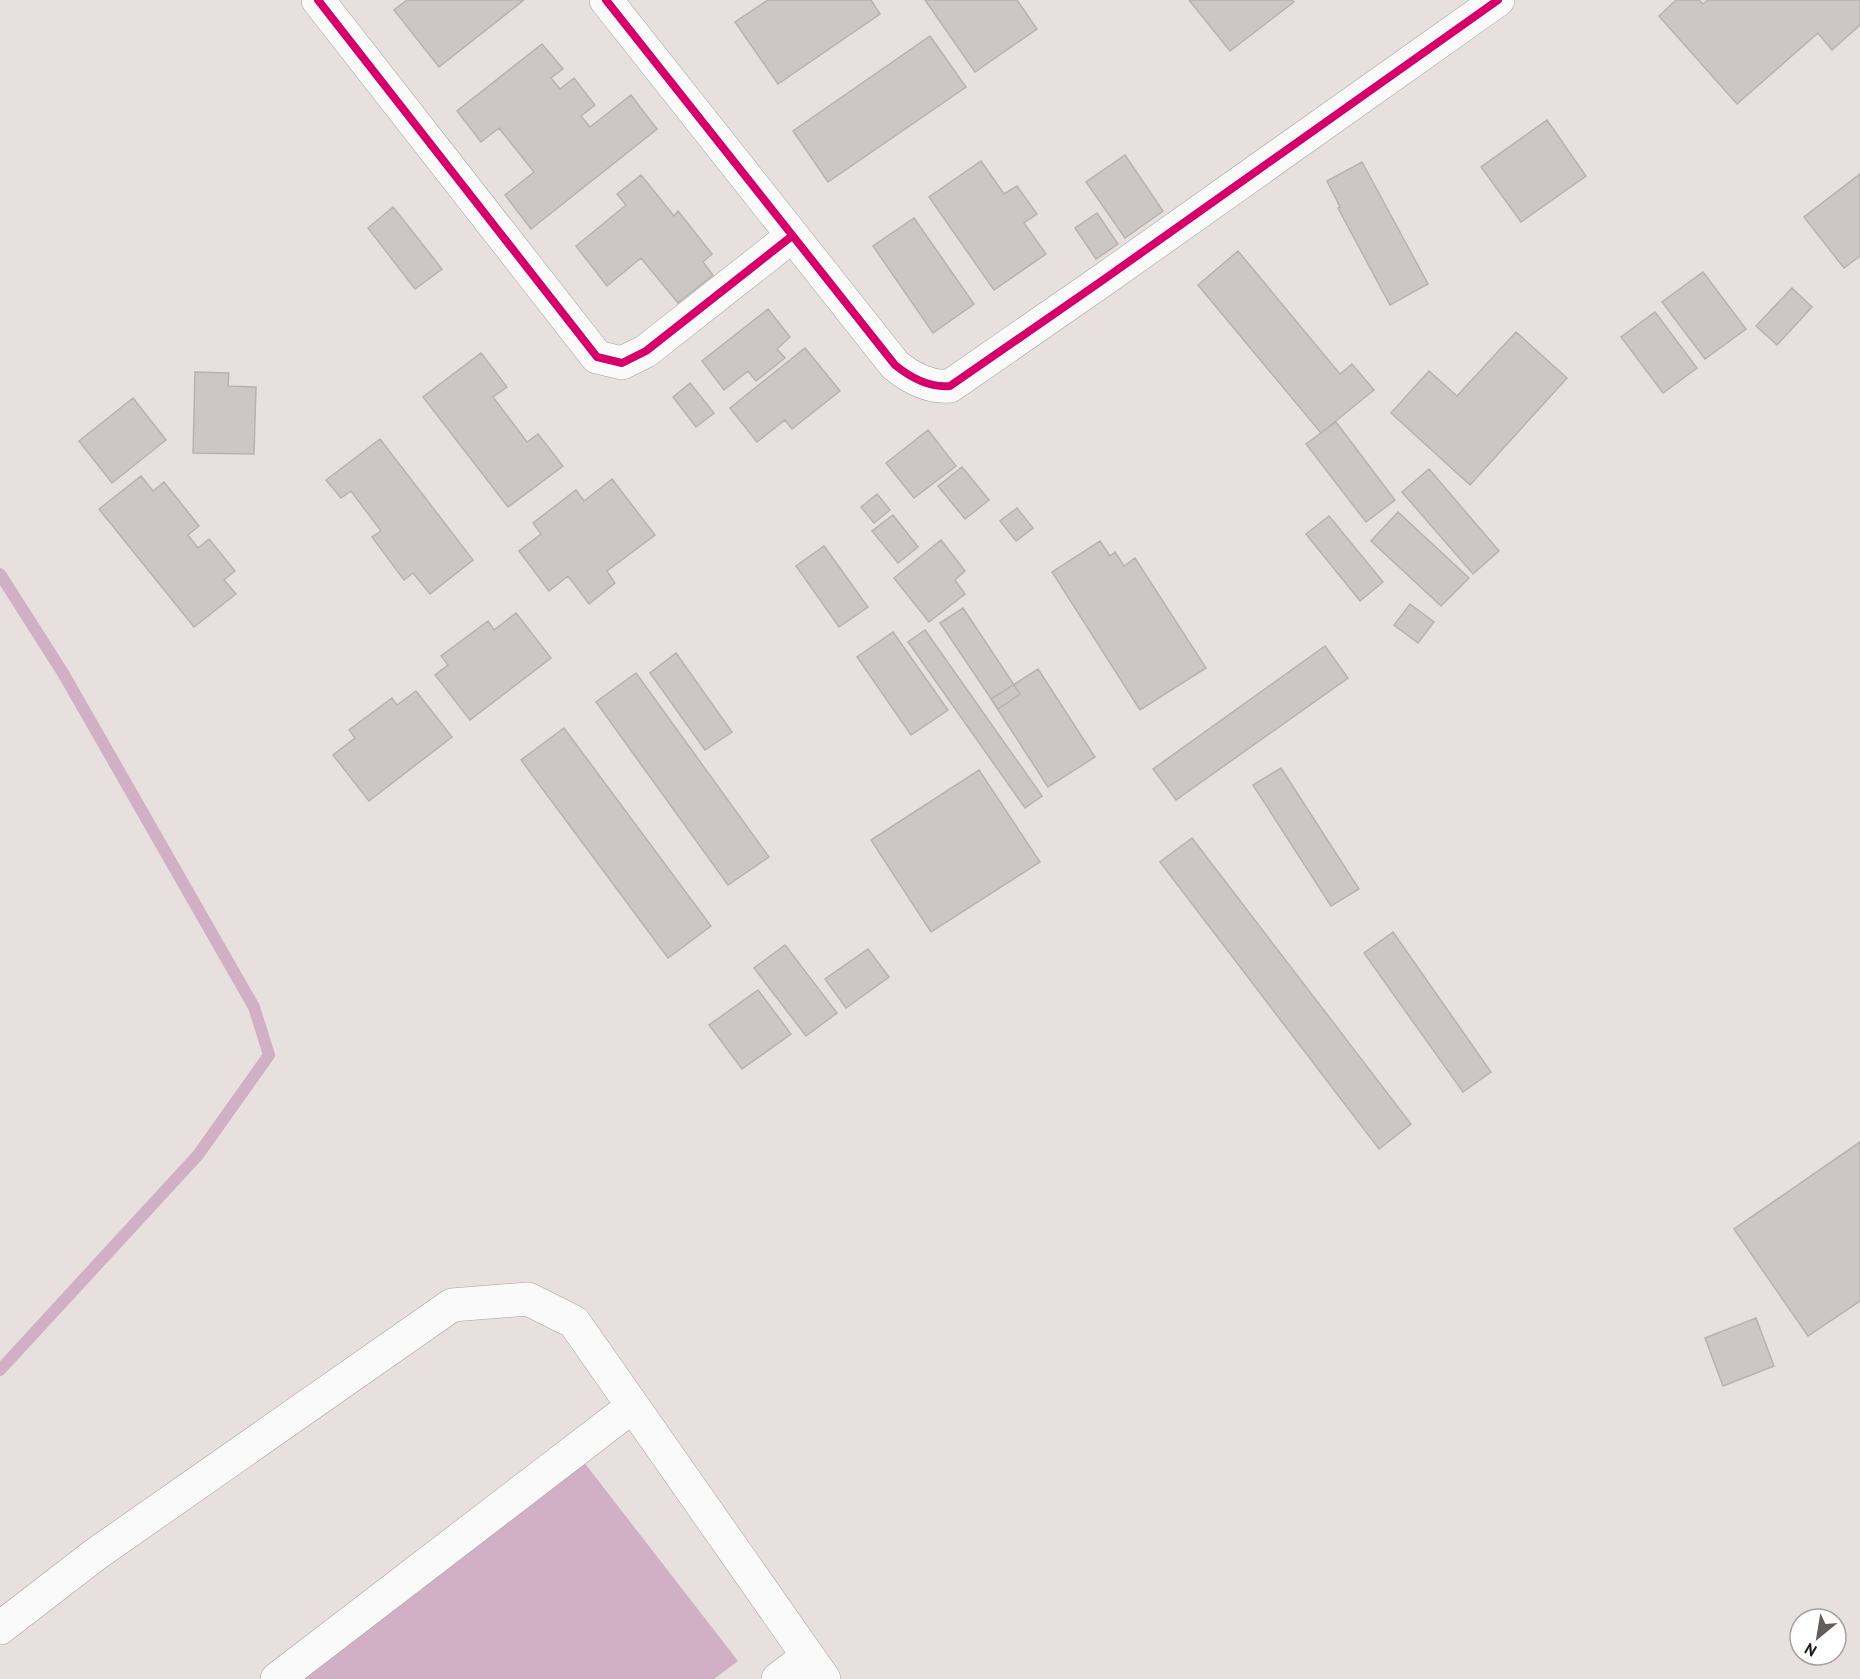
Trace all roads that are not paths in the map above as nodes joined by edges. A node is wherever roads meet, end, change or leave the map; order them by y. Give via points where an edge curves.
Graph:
1 (606, 0) edge
2 (1498, 0) edge
3 (332, 5) edge
4 (792, 236) junction
5 (633, 1406) junction
6 (0, 1628) edge
7 (816, 1667) edge
8 (277, 1679) edge
9 (778, 1679) edge

1 - 4 street
2 - 4 street via 950,386 936,388 895,365
3 - 4 street via 597,357 622,363 646,351
5 - 6 street via 574,1322 528,1299 452,1305 96,1554
5 - 7 street
5 - 8 street
7 - 9 street

